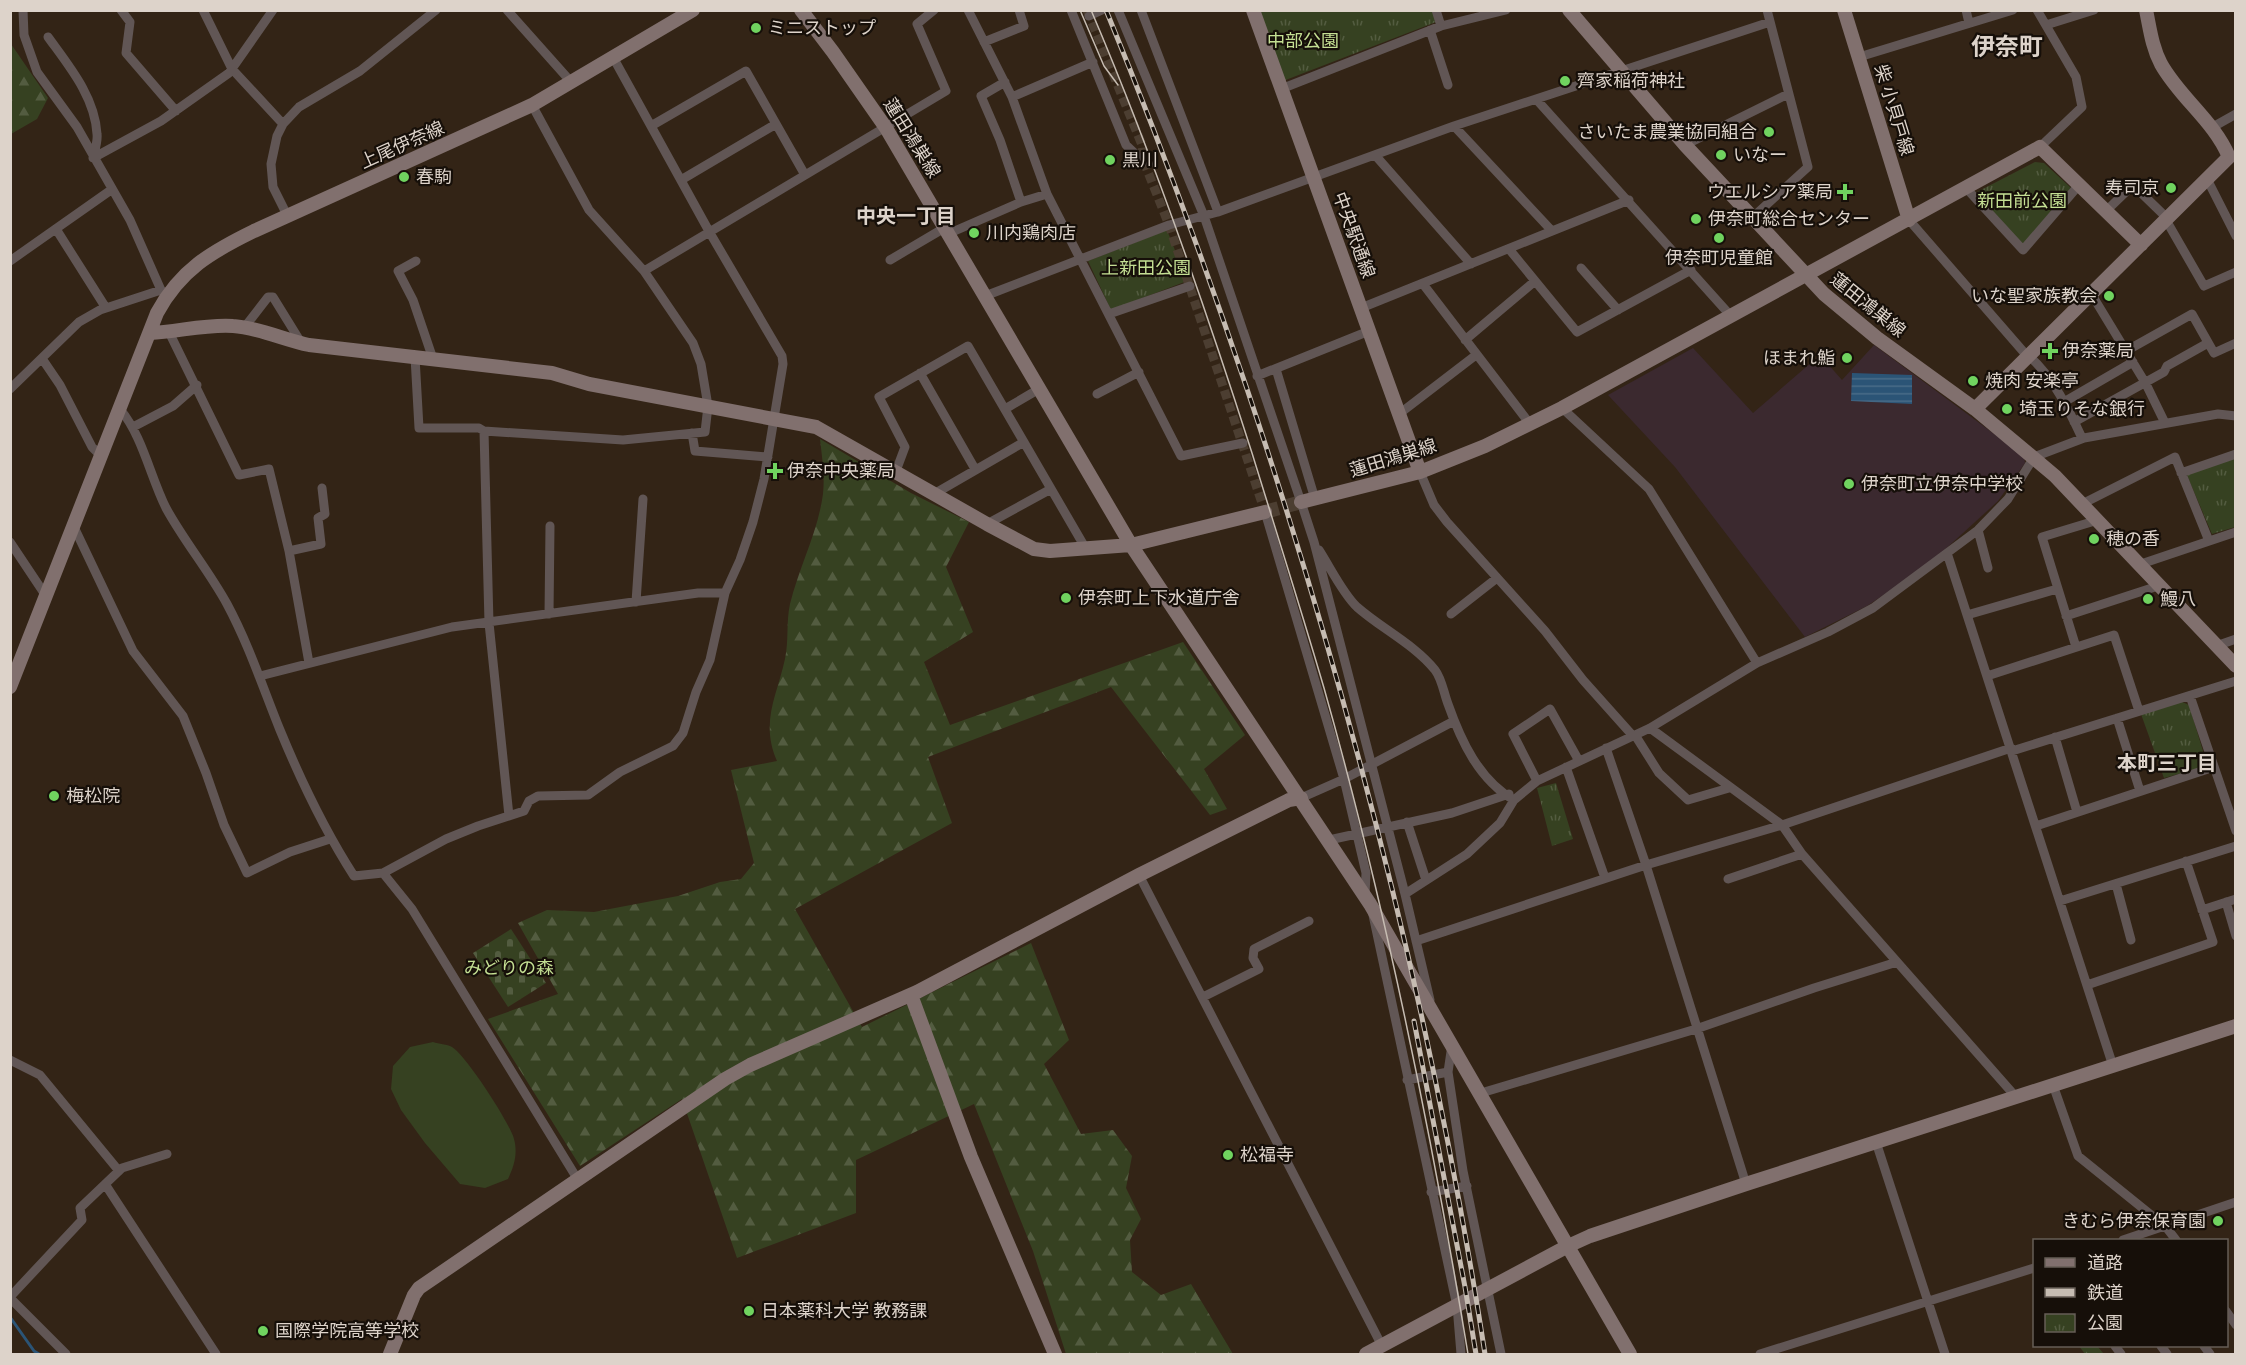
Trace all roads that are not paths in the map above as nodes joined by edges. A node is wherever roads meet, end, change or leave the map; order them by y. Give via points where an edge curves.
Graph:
1 (23, 10) edge
2 (121, 10) edge
3 (203, 10) edge
4 (273, 10) edge
5 (436, 10) edge
6 (507, 10) edge
7 (693, 10) edge
8 (801, 10) edge
9 (934, 10) edge
10 (968, 10) edge
11 (1019, 10) edge
12 (1071, 10) edge
13 (1102, 10) edge
14 (1118, 10) edge
15 (1141, 10) edge
16 (1253, 10) edge
17 (1436, 10) edge
18 (1506, 10) edge
19 (1569, 10) edge
20 (1767, 10) edge
21 (1844, 10) edge
22 (1966, 10) edge
23 (2013, 10) edge
24 (2037, 10) edge
25 (2094, 10) edge
26 (2146, 10) edge
27 (672, 15) edge
28 (1089, 16) dead end
29 (1770, 22) junction
30 (1970, 23) junction
31 (2046, 25) junction
32 (1441, 26) junction
33 (1430, 30) junction
34 (48, 37) dead end
35 (984, 42) junction
36 (1859, 57) junction
37 (614, 59) junction
38 (1093, 62) junction
39 (232, 69) junction
40 (1622, 72) junction
41 (1005, 82) junction
42 (572, 83) junction
43 (1448, 85) dead end
44 (1281, 89) junction
45 (1788, 94) junction
46 (1012, 97) junction
47 (1536, 99) junction
48 (532, 105) junction
49 (176, 111) junction
50 (2235, 114) edge
51 (283, 124) junction
52 (776, 124) junction
53 (651, 126) junction
54 (1454, 126) junction
55 (886, 128) junction
56 (2211, 128) junction
57 (1685, 145) junction
58 (2040, 147) junction
59 (1375, 155) junction
60 (93, 158) junction
61 (2232, 158) edge
62 (1144, 162) dead end
63 (806, 176) junction
64 (1314, 178) junction
65 (2207, 179) junction
66 (681, 180) junction
67 (2079, 185) junction
68 (1966, 188) junction
69 (111, 190) junction
70 (1047, 194) junction
71 (1629, 200) junction
72 (1021, 202) junction
73 (2106, 211) junction
74 (1218, 212) junction
75 (287, 215) junction
76 (1204, 216) junction
77 (1753, 217) junction
78 (2167, 219) junction
79 (1909, 220) junction
80 (56, 229) junction
81 (948, 230) junction
82 (1552, 231) junction
83 (710, 233) junction
84 (2235, 236) edge
85 (2141, 244) junction
86 (1509, 249) junction
87 (890, 260) dead end
88 (1081, 260) junction
89 (10, 261) edge
90 (416, 261) dead end
91 (1471, 264) junction
92 (1581, 268) dead end
93 (1691, 270) junction
94 (644, 271) junction
95 (2235, 272) edge
96 (1806, 276) junction
97 (1535, 281) junction
98 (1423, 284) junction
99 (1190, 286) dead end
100 (164, 292) junction
101 (2092, 295) junction
102 (985, 296) junction
103 (106, 308) junction
104 (1361, 308) junction
105 (1618, 310) junction
106 (1109, 314) junction
107 (1730, 315) junction
108 (244, 328) junction
109 (1368, 331) junction
110 (169, 332) junction
111 (150, 333) junction
112 (1465, 340) junction
113 (2208, 343) junction
114 (2235, 343) edge
115 (302, 344) junction
116 (2126, 351) junction
117 (1476, 355) junction
118 (415, 357) junction
119 (2028, 357) junction
120 (433, 359) junction
121 (43, 360) junction
122 (2133, 362) junction
123 (1276, 369) junction
124 (1139, 372) junction
125 (920, 373) junction
126 (1257, 376) junction
127 (2145, 381) junction
128 (197, 386) junction
129 (10, 389) edge
130 (1039, 389) junction
131 (1097, 394) dead end
132 (2064, 402) junction
133 (708, 406) junction
134 (1562, 408) junction
135 (120, 409) junction
136 (1005, 409) junction
137 (1975, 409) junction
138 (1399, 414) junction
139 (2235, 416) edge
140 (774, 418) junction
141 (2074, 422) junction
142 (2165, 423) junction
143 (1530, 424) junction
144 (133, 427) junction
145 (484, 430) junction
146 (692, 433) junction
147 (2082, 438) junction
148 (1024, 442) junction
149 (1243, 443) dead end
150 (2235, 454) edge
151 (102, 457) junction
152 (768, 457) junction
153 (2034, 457) junction
154 (975, 468) junction
155 (896, 471) junction
156 (1420, 472) junction
157 (2181, 473) junction
158 (322, 488) dead end
159 (1051, 489) junction
160 (934, 494) junction
161 (643, 499) dead end
162 (1315, 499) junction
163 (1301, 502) junction
164 (2082, 504) junction
165 (1265, 512) joint
166 (2098, 520) junction
167 (987, 524) junction
168 (550, 526) dead end
169 (74, 527) junction
170 (1978, 530) junction
171 (2235, 532) edge
172 (2210, 541) junction
173 (10, 542) edge
174 (1314, 542) junction
175 (1131, 545) junction
176 (1086, 549) junction
177 (289, 551) junction
178 (1947, 553) junction
179 (2138, 564) junction
180 (1988, 568) dead end
181 (1497, 578) junction
182 (2158, 586) junction
183 (2057, 589) junction
184 (725, 593) junction
185 (46, 596) junction
186 (636, 602) junction
187 (549, 614) junction
188 (1451, 614) dead end
189 (1967, 615) junction
190 (2066, 616) junction
191 (489, 623) junction
192 (2235, 639) edge
193 (2216, 646) junction
194 (2076, 647) junction
195 (309, 663) junction
196 (1757, 663) junction
197 (2235, 666) edge
198 (260, 676) junction
199 (1987, 676) junction
200 (2235, 681) edge
201 (10, 687) edge
202 (2190, 696) junction
203 (2139, 711) junction
204 (2117, 718) junction
205 (1454, 721) junction
206 (1650, 728) junction
207 (1634, 736) junction
208 (2055, 738) junction
209 (1606, 748) junction
210 (2011, 749) junction
211 (1579, 761) junction
212 (1371, 765) junction
213 (2214, 766) junction
214 (1566, 767) junction
215 (1344, 779) junction
216 (1537, 781) junction
217 (1729, 788) junction
218 (2140, 791) junction
219 (1301, 798) junction
220 (1509, 798) junction
221 (2077, 812) junction
222 (509, 816) junction
223 (1407, 822) junction
224 (1782, 825) junction
225 (1387, 826) junction
226 (2036, 826) junction
227 (2235, 831) edge
228 (1357, 834) junction
229 (330, 839) junction
230 (1329, 840) junction
231 (2235, 846) edge
232 (1802, 854) junction
233 (2186, 861) junction
234 (1646, 865) junction
235 (383, 873) junction
236 (1139, 875) junction
237 (1605, 878) junction
238 (1728, 879) dead end
239 (1426, 880) junction
240 (2116, 884) junction
241 (1405, 894) junction
242 (1368, 900) junction
243 (2060, 901) junction
244 (2231, 901) edge
245 (2202, 910) junction
246 (1309, 921) dead end
247 (2235, 936) edge
248 (2131, 940) dead end
249 (1416, 941) junction
250 (1897, 962) junction
251 (2087, 985) junction
252 (911, 995) junction
253 (1203, 997) junction
254 (1433, 1013) junction
255 (2235, 1026) edge
256 (1696, 1029) junction
257 (1452, 1045) junction
258 (10, 1060) edge
259 (2113, 1066) junction
260 (1448, 1072) junction
261 (1407, 1080) junction
262 (2053, 1085) junction
263 (1481, 1093) junction
264 (2016, 1097) junction
265 (1876, 1142) junction
266 (167, 1154) dead end
267 (119, 1171) junction
268 (578, 1180) junction
269 (105, 1184) junction
270 (1746, 1184) junction
271 (1467, 1186) junction
272 (1431, 1191) junction
273 (2235, 1202) edge
274 (2166, 1227) junction
275 (2127, 1239) edge
276 (2175, 1239) edge
277 (1568, 1246) junction
278 (2033, 1268) edge
279 (1487, 1289) junction
280 (10, 1298) edge
281 (1929, 1302) junction
282 (1456, 1306) junction
283 (1382, 1347) junction
284 (66, 1354) edge
285 (216, 1354) edge
286 (390, 1354) edge
287 (1055, 1354) edge
288 (1366, 1354) edge
289 (1461, 1354) edge
290 (1501, 1354) edge
291 (1630, 1354) edge
292 (1760, 1354) edge
293 (1945, 1354) edge

1 - 60 street via 24,35 37,72 77,127
2 - 49 street via 130,22 126,53
3 - 39 street
4 - 39 street
5 - 51 street via 360,71 299,107
6 - 42 street
7 - 27 street, 上尾伊奈線
8 - 55 street, 蓮田鴻巣線
9 - 55 street via 917,24 946,91
10 - 35 street
11 - 35 street via 1024,26
12 - 38 street
13 - 28 street
14 - 76 street
15 - 74 street
16 - 44 street, 中央駅通線
17 - 32 street
18 - 32 street
19 - 40 street
20 - 29 street
21 - 36 street, 柴 小貝戸線
22 - 30 street
23 - 30 street
24 - 31 street
25 - 31 street
26 - 56 street via 2152,41 2163,67
27 - 37 street, 上尾伊奈線
29 - 40 street
29 - 45 street
30 - 36 street
31 - 58 street via 2076,78 2082,107
32 - 33 street
33 - 43 street
33 - 44 street
34 - 60 street via 76,75 92,106 98,135
35 - 41 street
36 - 79 street, 柴 小貝戸線
37 - 42 street, 上尾伊奈線
37 - 53 street
38 - 46 street
38 - 62 street via 1126,145
39 - 49 street
39 - 51 street
40 - 47 street
40 - 57 street
41 - 46 street
41 - 72 street via 981,96
42 - 48 street, 上尾伊奈線
44 - 64 street, 中央駅通線
45 - 57 street
45 - 77 street via 1808,167
46 - 70 street
47 - 54 street
47 - 71 street
48 - 75 street, 上尾伊奈線
48 - 94 street via 589,210
49 - 60 street
50 - 56 street
51 - 75 street via 271,164 273,187
52 - 53 street via 746,71
52 - 63 street
52 - 66 street
53 - 66 street
54 - 59 street
54 - 82 street
55 - 63 street
55 - 81 street, 蓮田鴻巣線
56 - 61 street
57 - 77 street
58 - 67 street
58 - 68 street
59 - 64 street
59 - 91 street
60 - 69 street
61 - 65 street
63 - 83 street
64 - 74 street
64 - 104 street, 中央駅通線
65 - 78 street
65 - 84 street
66 - 83 street
67 - 68 street via 2023,250
67 - 73 street
68 - 79 street
69 - 80 street
69 - 100 street
70 - 72 street
70 - 88 street
71 - 82 street
71 - 93 street
72 - 81 street
73 - 78 street via 2133,185
73 - 85 street
74 - 76 street
75 - 100 street, 上尾伊奈線 via 210,253
76 - 88 street via 1169,225
76 - 126 street
77 - 96 street
78 - 85 street
78 - 95 street via 2204,286
79 - 96 street
79 - 119 street
80 - 89 street
80 - 103 street
81 - 87 street
81 - 102 street, 蓮田鴻巣線
82 - 86 street
83 - 94 street
83 - 140 street via 782,356
85 - 101 street
86 - 91 street
86 - 97 street
88 - 102 street
88 - 106 street
90 - 120 street via 398,271 413,300
91 - 98 street
92 - 105 street
93 - 105 street
93 - 107 street
94 - 133 street via 693,343
96 - 107 street, 蓮田鴻巣線
96 - 137 street, 蓮田鴻巣線 via 1850,316
97 - 105 street via 1577,332
97 - 112 street
98 - 104 street
98 - 112 street
99 - 106 street
100 - 103 street
100 - 111 street, 上尾伊奈線
101 - 116 street
101 - 119 street
102 - 130 street, 蓮田鴻巣線
103 - 121 street via 79,322
104 - 109 street, 中央駅通線
106 - 124 street
107 - 134 street, 蓮田鴻巣線
108 - 110 street
108 - 115 street
108 - 115 street via 268,297 273,297
109 - 123 street
109 - 138 street, 中央駅通線
110 - 111 street
110 - 128 street
111 - 135 street, 上尾伊奈線
112 - 117 street
113 - 114 street via 2214,353
113 - 116 street via 2192,314
113 - 127 street
115 - 118 street
116 - 122 street
117 - 138 street
117 - 143 street
118 - 120 street
118 - 145 street via 419,428
119 - 132 street via 2036,362
119 - 137 street
120 - 133 street via 552,373
121 - 129 street
121 - 151 street via 92,447
122 - 127 street
122 - 132 street
123 - 126 street
123 - 162 street
124 - 131 street
124 - 149 street via 1182,456
125 - 136 street via 968,346
125 - 154 street
125 - 155 street via 879,397 905,447
126 - 163 street
127 - 141 street
127 - 142 street
128 - 144 street via 173,406
128 - 177 street via 239,475 269,469
130 - 136 street
130 - 175 street, 蓮田鴻巣線
132 - 141 street
133 - 140 street
133 - 146 street via 705,432
134 - 143 street, 蓮田鴻巣線
134 - 196 street via 1649,489
135 - 144 street
135 - 151 street, 上尾伊奈線
136 - 148 street
137 - 153 street, 蓮田鴻巣線
138 - 156 street, 中央駅通線
139 - 142 street via 2218,414
140 - 152 street
140 - 155 street via 816,427
141 - 147 street
142 - 147 street
143 - 156 street, 蓮田鴻巣線
144 - 198 street via 159,493 227,603
145 - 146 street via 623,440
145 - 191 street
146 - 152 street via 695,451
147 - 153 street
148 - 154 street
148 - 159 street
150 - 157 street
151 - 169 street, 上尾伊奈線
152 - 184 street via 753,522
153 - 164 street, 蓮田鴻巣線
153 - 170 street via 2008,499
154 - 160 street
155 - 160 street
156 - 162 street, 蓮田鴻巣線
156 - 181 street via 1434,505
157 - 164 street via 2175,457
157 - 172 street
158 - 177 street via 325,514 318,518 321,544
159 - 167 street
159 - 176 street
160 - 167 street
161 - 186 street
162 - 163 street, 蓮田鴻巣線
163 - 174 street
164 - 166 street, 蓮田鴻巣線
165 - 175 street
165 - 215 street
166 - 179 street, 蓮田鴻巣線
166 - 183 street via 2042,537
167 - 176 street via 1034,549
168 - 187 street
169 - 185 street, 上尾伊奈線
169 - 229 street via 133,651 183,716 224,825 247,873 290,852
170 - 178 street
170 - 180 street
171 - 172 street
172 - 179 street
173 - 185 street
174 - 205 street via 1355,604 1436,671
174 - 212 street
175 - 176 street
175 - 219 street, 蓮田鴻巣線
177 - 195 street
178 - 189 street
178 - 196 street via 1873,608
179 - 182 street, 蓮田鴻巣線
181 - 188 street
181 - 207 street
182 - 190 street
182 - 193 street, 蓮田鴻巣線
183 - 189 street
183 - 190 street
184 - 186 street via 698,592
184 - 222 street via 710,660 683,734 673,746 620,772 588,795 538,796 529,801 524,811
185 - 201 street, 上尾伊奈線
186 - 187 street
187 - 191 street
189 - 199 street
190 - 194 street
191 - 195 street via 452,627
191 - 222 street
192 - 193 street
193 - 197 street, 蓮田鴻巣線
194 - 199 street
194 - 203 street via 2114,635
195 - 198 street
196 - 206 street
198 - 229 street
199 - 210 street
200 - 202 street
202 - 203 street
202 - 213 street
203 - 204 street
204 - 208 street
204 - 218 street
205 - 212 street
205 - 220 street via 1470,755
206 - 207 street
206 - 217 street
207 - 209 street
207 - 217 street via 1659,773 1688,800
208 - 210 street
208 - 221 street
209 - 211 street
209 - 234 street
210 - 224 street
210 - 226 street
211 - 214 street
211 - 216 street via 1550,709 1514,734
212 - 215 street
212 - 225 street
213 - 218 street
213 - 227 street
214 - 216 street
214 - 237 street
215 - 219 street
215 - 228 street
216 - 220 street
217 - 224 street
218 - 221 street
219 - 230 street, 蓮田鴻巣線
219 - 236 street via 1289,800
220 - 223 street
220 - 239 street via 1500,824 1467,854
221 - 226 street
222 - 235 street via 446,839
223 - 225 street
223 - 239 street
224 - 232 street
224 - 234 street
225 - 228 street
225 - 241 street
226 - 243 street
228 - 230 street
228 - 242 street
229 - 235 street via 354,876
230 - 242 street, 蓮田鴻巣線
231 - 233 street
232 - 238 street
232 - 250 street
233 - 240 street
233 - 245 street
234 - 237 street
234 - 256 street
235 - 268 street via 412,909
236 - 252 street
236 - 253 street
237 - 249 street
239 - 241 street
240 - 243 street
240 - 248 street
241 - 249 street
242 - 254 street, 蓮田鴻巣線
242 - 261 street
243 - 251 street
244 - 245 street
244 - 247 street
245 - 251 street via 2213,942
246 - 253 street via 1254,949 1253,958 1259,969
249 - 254 street
250 - 256 street
250 - 264 street
251 - 259 street
252 - 268 street via 750,1065
252 - 287 street via 971,1157
253 - 283 street
254 - 257 street, 蓮田鴻巣線
255 - 259 street
256 - 263 street
256 - 270 street
257 - 260 street
257 - 263 street, 蓮田鴻巣線
258 - 267 street via 40,1074
259 - 262 street
260 - 261 street
260 - 271 street
261 - 272 street
262 - 264 street
262 - 274 street via 2078,1156
263 - 277 street, 蓮田鴻巣線
264 - 265 street
265 - 270 street
265 - 281 street
266 - 267 street
267 - 269 street
268 - 286 street via 419,1288
269 - 280 street via 80,1208 82,1220
269 - 285 street
270 - 277 street
271 - 272 street
271 - 279 street
272 - 282 street
273 - 274 street
274 - 275 street
274 - 276 street
277 - 279 street
277 - 291 street, 蓮田鴻巣線
278 - 281 street
279 - 282 street
279 - 290 street
280 - 284 street
281 - 292 street
281 - 293 street
282 - 283 street
282 - 289 street
283 - 288 street

